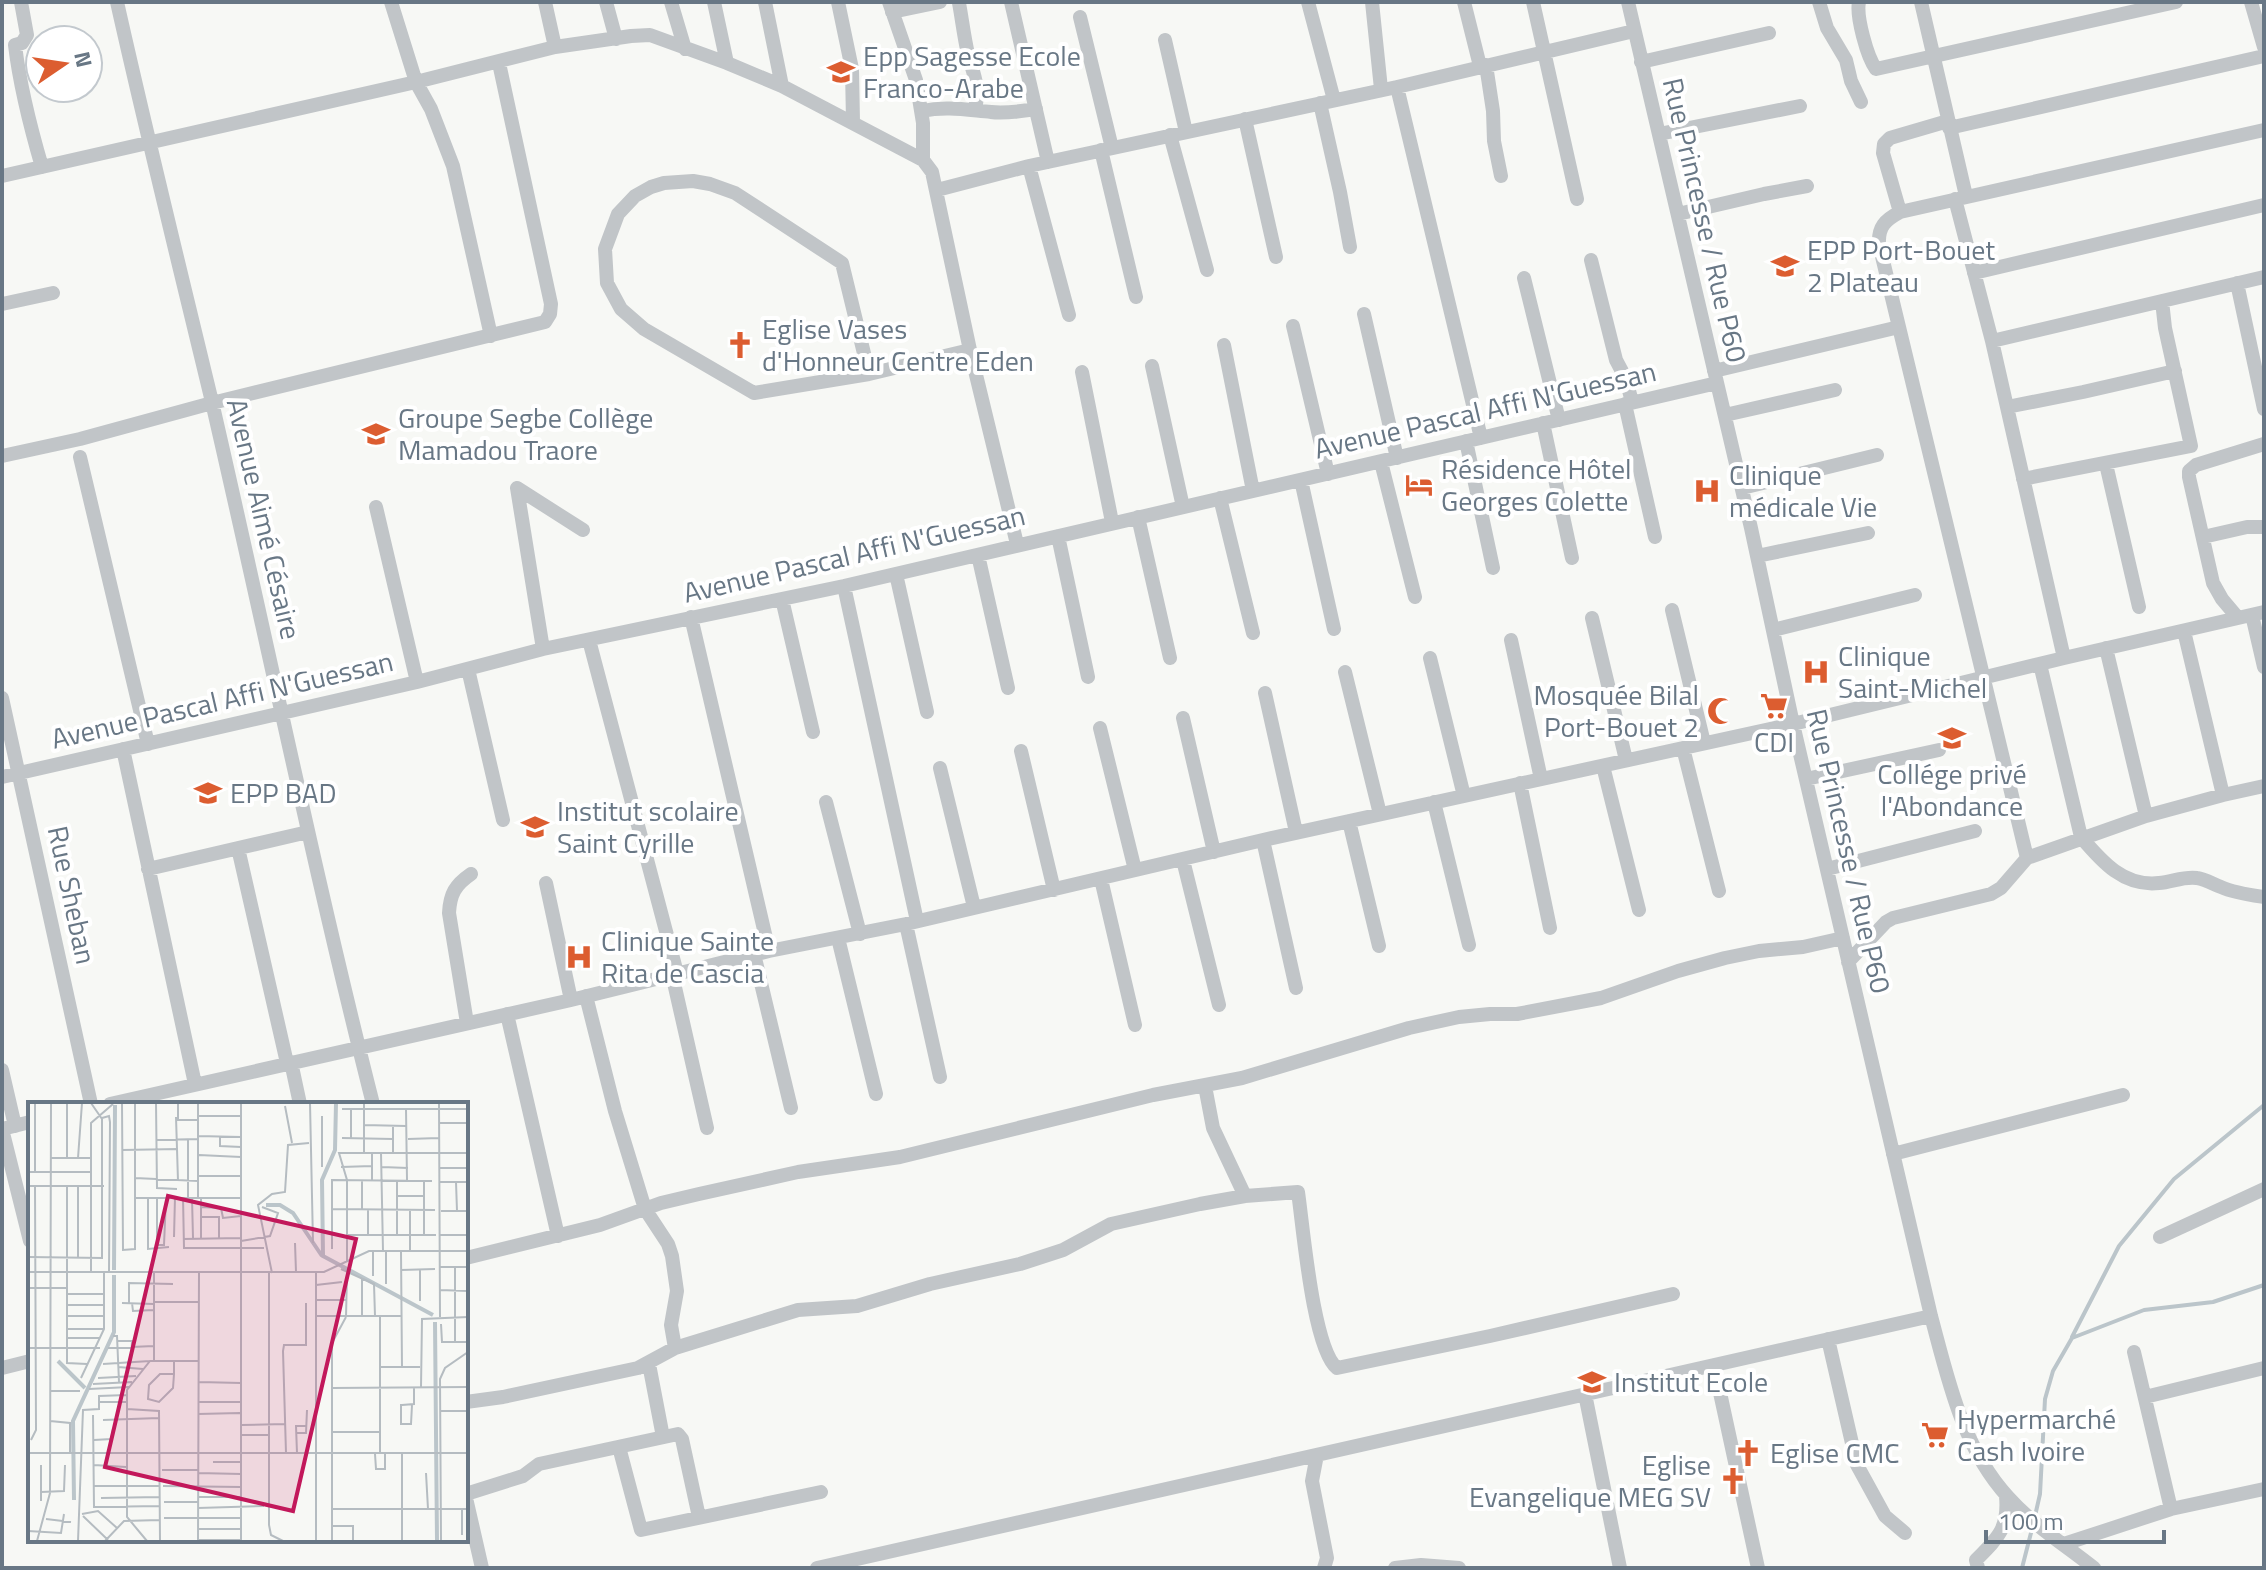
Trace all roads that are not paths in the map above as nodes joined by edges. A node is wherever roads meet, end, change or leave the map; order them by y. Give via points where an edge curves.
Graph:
1 (21, 2) edge
2 (117, 2) edge
3 (391, 2) edge
4 (545, 2) edge
5 (606, 2) edge
6 (671, 2) edge
7 (714, 2) edge
8 (765, 2) edge
9 (838, 2) edge
10 (952, 2) edge
11 (1011, 2) edge
12 (1308, 2) edge
13 (1372, 2) edge
14 (1464, 2) edge
15 (1533, 2) edge
16 (1628, 2) edge
17 (1819, 2) edge
18 (1859, 2) edge
19 (1921, 2) edge
20 (2176, 2) edge
21 (2251, 2) edge
22 (890, 7) edge
23 (1080, 17) dead end
24 (1634, 31) junction
25 (1769, 33) dead end
26 (616, 39) junction
27 (1165, 40) dead end
28 (8, 46) edge
29 (555, 47) junction
30 (2264, 47) edge
31 (685, 49) junction
32 (1544, 52) junction
33 (2264, 56) edge
34 (1934, 57) junction
35 (1641, 62) junction
36 (499, 63) junction
37 (727, 63) junction
38 (1483, 66) junction
39 (416, 82) junction
40 (782, 86) junction
41 (1397, 87) junction
42 (1381, 89) junction
43 (1327, 101) junction
44 (1861, 102) dead end
45 (1800, 106) dead end
46 (1036, 109) junction
47 (975, 110) junction
48 (922, 111) junction
49 (1245, 119) junction
50 (853, 122) junction
51 (1949, 124) junction
52 (2264, 130) edge
53 (1186, 132) junction
54 (1659, 134) junction
55 (1170, 135) junction
56 (148, 143) junction
57 (1106, 149) junction
58 (923, 160) junction
59 (1048, 162) junction
60 (1029, 166) junction
61 (42, 167) junction
62 (2, 176) edge
63 (1501, 176) dead end
64 (1807, 186) dead end
65 (937, 190) junction
66 (1960, 198) junction
67 (1577, 199) dead end
68 (2264, 205) edge
69 (1900, 212) junction
70 (1678, 214) junction
71 (1350, 247) dead end
72 (1276, 257) dead end
73 (1591, 260) dead end
74 (1207, 270) dead end
75 (1974, 273) junction
76 (2264, 277) edge
77 (1524, 278) dead end
78 (2237, 283) junction
79 (53, 293) dead end
80 (1136, 297) dead end
81 (2162, 301) junction
82 (2, 304) edge
83 (1364, 314) dead end
84 (1069, 315) dead end
85 (1293, 326) dead end
86 (1899, 327) junction
87 (491, 336) junction
88 (1992, 341) junction
89 (1224, 345) dead end
90 (970, 350) junction
91 (1152, 366) dead end
92 (2175, 371) junction
93 (1082, 372) dead end
94 (869, 374) junction
95 (1716, 377) junction
96 (1835, 390) dead end
97 (212, 403) junction
98 (1629, 403) junction
99 (2007, 407) junction
100 (2264, 409) edge
101 (1725, 415) junction
102 (1559, 420) junction
103 (1543, 423) junction
104 (1473, 440) junction
105 (2264, 444) edge
106 (2191, 446) junction
107 (1877, 455) dead end
108 (2, 456) edge
109 (80, 457) dead end
110 (1397, 458) junction
111 (1381, 462) junction
112 (2106, 464) junction
113 (2196, 465) junction
114 (1328, 474) junction
115 (2023, 479) junction
116 (1301, 480) junction
117 (1742, 488) junction
118 (1253, 491) junction
119 (1220, 498) junction
120 (376, 507) dead end
121 (1183, 507) junction
122 (1138, 517) junction
123 (1112, 522) junction
124 (2264, 527) edge
125 (583, 530) dead end
126 (1868, 533) dead end
127 (1058, 536) junction
128 (1655, 537) dead end
129 (2203, 537) junction
130 (1017, 544) junction
131 (978, 555) junction
132 (1757, 556) junction
133 (1572, 558) dead end
134 (1493, 568) dead end
135 (896, 574) junction
136 (844, 586) junction
137 (1915, 595) dead end
138 (1415, 597) dead end
139 (782, 599) junction
140 (2139, 607) dead end
141 (1672, 610) dead end
142 (2251, 615) edge
143 (691, 617) junction
144 (1592, 618) dead end
145 (1334, 629) dead end
146 (1773, 630) junction
147 (2184, 631) junction
148 (1253, 633) dead end
149 (589, 640) junction
150 (1511, 640) dead end
151 (2106, 648) junction
152 (543, 649) junction
153 (1170, 658) dead end
154 (1430, 658) dead end
155 (2064, 658) junction
156 (2040, 664) junction
157 (2264, 667) edge
158 (468, 669) junction
159 (1345, 672) dead end
160 (1088, 677) dead end
161 (1984, 677) junction
162 (417, 682) junction
163 (1008, 688) dead end
164 (1265, 693) dead end
165 (2, 698) edge
166 (927, 712) dead end
167 (281, 713) junction
168 (1183, 718) dead end
169 (1793, 724) junction
170 (1100, 728) dead end
171 (813, 732) dead end
172 (1704, 743) junction
173 (148, 744) junction
174 (1683, 748) junction
175 (123, 749) junction
176 (1939, 750) dead end
177 (1021, 751) dead end
178 (1626, 760) junction
179 (1603, 766) junction
180 (940, 768) dead end
181 (19, 773) junction
182 (2, 777) edge
183 (1541, 779) junction
184 (1806, 779) junction
185 (1520, 783) junction
186 (2264, 786) edge
187 (2223, 795) junction
188 (1464, 796) junction
189 (826, 802) dead end
190 (1434, 802) junction
191 (1380, 814) junction
192 (2146, 816) junction
193 (503, 820) dead end
194 (1349, 821) junction
195 (1975, 831) dead end
196 (308, 832) junction
197 (1296, 832) junction
198 (2081, 837) junction
199 (1263, 840) junction
200 (238, 848) junction
201 (1214, 852) junction
202 (2027, 858) junction
203 (1183, 860) junction
204 (148, 869) junction
205 (1827, 869) junction
206 (1135, 870) junction
207 (471, 874) dead end
208 (1101, 879) junction
209 (546, 883) dead end
210 (1054, 890) junction
211 (1719, 891) dead end
212 (2264, 897) edge
213 (974, 907) junction
214 (1639, 910) dead end
215 (912, 922) junction
216 (1550, 928) dead end
217 (860, 934) junction
218 (838, 938) junction
219 (1843, 938) junction
220 (1469, 945) dead end
221 (1379, 946) dead end
222 (761, 953) junction
223 (1848, 962) junction
224 (674, 974) junction
225 (1296, 988) dead end
226 (579, 998) junction
227 (1219, 1005) dead end
228 (507, 1014) junction
229 (467, 1023) junction
230 (1135, 1025) dead end
231 (359, 1047) junction
232 (289, 1063) junction
233 (2, 1070) edge
234 (940, 1077) dead end
235 (195, 1084) junction
236 (1205, 1086) junction
237 (876, 1094) dead end
238 (2123, 1095) dead end
239 (91, 1102) edge
240 (118, 1102) edge
241 (299, 1102) edge
242 (373, 1102) edge
243 (791, 1108) dead end
244 (12, 1127) edge
245 (707, 1128) dead end
246 (1893, 1154) junction
247 (2264, 1189) edge
248 (1245, 1196) junction
249 (645, 1209) junction
250 (28, 1228) edge
251 (558, 1236) junction
252 (2160, 1237) dead end
253 (468, 1258) edge
254 (1673, 1294) dead end
255 (1931, 1316) junction
256 (1828, 1339) junction
257 (675, 1348) junction
258 (2134, 1352) dead end
259 (28, 1362) edge
260 (649, 1364) junction
261 (1714, 1365) junction
262 (2, 1368) edge
263 (2264, 1368) edge
264 (1585, 1394) junction
265 (2145, 1397) junction
266 (468, 1402) edge
267 (663, 1437) junction
268 (619, 1447) junction
269 (1317, 1455) junction
270 (2264, 1489) edge
271 (821, 1492) dead end
272 (468, 1495) edge
273 (2006, 1496) junction
274 (468, 1505) edge
275 (2171, 1509) junction
276 (699, 1517) junction
277 (1905, 1533) dead end
278 (2064, 1544) junction
279 (1977, 1564) edge
280 (482, 1568) edge
281 (817, 1568) edge
282 (1324, 1568) edge
283 (1395, 1568) edge
284 (1459, 1568) edge
285 (1620, 1568) edge
286 (1758, 1568) edge
287 (1963, 1568) edge
288 (2094, 1568) edge

1 - 28 street via 27,35 22,43
2 - 56 street, Avenue Aimé Césaire
3 - 39 street
4 - 29 street
5 - 26 street
6 - 31 street
7 - 37 street
8 - 40 street
9 - 50 street via 852,69
10 - 22 street
10 - 47 street via 977,85
11 - 46 street
12 - 43 street
13 - 42 street
14 - 38 street
15 - 32 street
16 - 24 street, Rue Princesse / Rue P60
17 - 44 street
18 - 34 street via 1868,56 1876,69
19 - 34 street
20 - 34 street
21 - 30 street
22 - 48 street
23 - 57 street
24 - 32 street
24 - 35 street, Rue Princesse / Rue P60
25 - 35 street
26 - 29 street
26 - 31 street via 650,35
27 - 53 street
28 - 61 street
29 - 36 street
31 - 37 street
32 - 38 street
32 - 67 street
33 - 51 street
34 - 51 street
35 - 54 street, Rue Princesse / Rue P60
36 - 39 street
36 - 87 street via 551,304 545,322
37 - 40 street
38 - 41 street
38 - 63 street
39 - 56 street
39 - 87 street via 453,166
40 - 50 street
41 - 42 street
41 - 104 street
42 - 43 street
43 - 49 street
43 - 71 street
45 - 54 street
46 - 47 street
46 - 59 street
47 - 48 street
48 - 58 street
49 - 53 street
49 - 72 street
50 - 58 street
51 - 66 street
51 - 69 street via 1884,144
52 - 66 street
53 - 55 street
54 - 70 street, Rue Princesse / Rue P60
55 - 57 street
55 - 74 street
56 - 61 street
56 - 97 street, Avenue Aimé Césaire
57 - 59 street
57 - 80 street
58 - 65 street
59 - 60 street
60 - 65 street
60 - 84 street
61 - 62 street
64 - 70 street
65 - 90 street
66 - 69 street
66 - 75 street
68 - 75 street
69 - 86 street via 1882,224 1878,236
70 - 95 street, Rue Princesse / Rue P60
73 - 98 street
75 - 88 street
76 - 78 street
77 - 102 street
78 - 81 street
78 - 100 street
79 - 82 street
81 - 88 street
81 - 92 street
83 - 110 street
85 - 114 street
86 - 95 street, Avenue Pascal Affi N'Guessan
86 - 161 street
87 - 97 street
88 - 99 street
89 - 118 street
90 - 94 street
90 - 130 street
91 - 121 street
92 - 99 street
92 - 106 street
93 - 123 street
94 - 94 street via 754,393 644,329 621,309 607,283 605,249 618,214 635,196 664,183 693,181 735,193 842,263
95 - 98 street, Avenue Pascal Affi N'Guessan
95 - 101 street, Rue Princesse / Rue P60
96 - 101 street
97 - 108 street
97 - 167 street, Avenue Aimé Césaire
98 - 102 street, Avenue Pascal Affi N'Guessan
98 - 128 street
99 - 115 street
101 - 117 street, Rue Princesse / Rue P60
102 - 103 street, Avenue Pascal Affi N'Guessan
103 - 104 street, Avenue Pascal Affi N'Guessan
103 - 133 street
104 - 110 street, Avenue Pascal Affi N'Guessan
104 - 134 street
105 - 113 street
106 - 112 street
106 - 113 street
107 - 117 street
109 - 173 street
110 - 111 street, Avenue Pascal Affi N'Guessan
111 - 114 street, Avenue Pascal Affi N'Guessan
111 - 138 street
112 - 115 street
112 - 140 street
113 - 129 street via 2189,477
114 - 116 street, Avenue Pascal Affi N'Guessan
115 - 155 street
116 - 118 street, Avenue Pascal Affi N'Guessan
116 - 145 street
117 - 132 street, Rue Princesse / Rue P60
118 - 119 street, Avenue Pascal Affi N'Guessan
119 - 121 street, Avenue Pascal Affi N'Guessan
119 - 148 street
120 - 162 street
121 - 122 street, Avenue Pascal Affi N'Guessan
122 - 123 street, Avenue Pascal Affi N'Guessan
122 - 153 street
123 - 127 street, Avenue Pascal Affi N'Guessan
124 - 129 street
125 - 152 street via 517,488
126 - 132 street
127 - 130 street, Avenue Pascal Affi N'Guessan
127 - 160 street
129 - 142 street via 2222,599
130 - 131 street, Avenue Pascal Affi N'Guessan
131 - 135 street, Avenue Pascal Affi N'Guessan
131 - 163 street
132 - 146 street, Rue Princesse / Rue P60
135 - 136 street, Avenue Pascal Affi N'Guessan
135 - 166 street
136 - 139 street, Avenue Pascal Affi N'Guessan
136 - 215 street
137 - 146 street
139 - 143 street, Avenue Pascal Affi N'Guessan
139 - 171 street
141 - 172 street
142 - 147 street
142 - 157 street
143 - 149 street, Avenue Pascal Affi N'Guessan
143 - 222 street
144 - 178 street
146 - 169 street, Rue Princesse / Rue P60
147 - 151 street
147 - 187 street
149 - 152 street, Avenue Pascal Affi N'Guessan
149 - 224 street
150 - 183 street
151 - 155 street
151 - 192 street
152 - 158 street, Avenue Pascal Affi N'Guessan
154 - 188 street
155 - 156 street
156 - 161 street
156 - 198 street
158 - 162 street, Avenue Pascal Affi N'Guessan
158 - 193 street
159 - 191 street
161 - 169 street
161 - 202 street
162 - 167 street, Avenue Pascal Affi N'Guessan
164 - 197 street
165 - 181 street, Rue Sheban
167 - 173 street, Avenue Pascal Affi N'Guessan
167 - 196 street, Avenue Aimé Césaire
168 - 201 street
169 - 172 street
169 - 184 street, Rue Princesse / Rue P60
170 - 206 street
172 - 174 street
173 - 175 street, Avenue Pascal Affi N'Guessan
174 - 178 street
174 - 211 street
175 - 181 street, Avenue Pascal Affi N'Guessan
175 - 204 street
176 - 184 street
177 - 210 street
178 - 179 street
179 - 183 street
179 - 214 street
180 - 213 street
181 - 182 street, Avenue Pascal Affi N'Guessan
181 - 239 street, Rue Sheban
183 - 185 street
184 - 205 street, Rue Princesse / Rue P60
185 - 188 street
185 - 216 street
186 - 187 street
187 - 192 street
188 - 190 street
189 - 217 street
190 - 191 street
190 - 220 street
191 - 194 street
192 - 198 street
194 - 197 street
194 - 221 street
195 - 205 street
196 - 200 street
196 - 231 street, Avenue Aimé Césaire
197 - 199 street
198 - 202 street
198 - 212 street via 2130,880 2145,884 2195,878
199 - 201 street
199 - 225 street
200 - 204 street
200 - 232 street
201 - 203 street
202 - 223 street via 1991,894 1886,922
203 - 206 street
203 - 227 street
204 - 235 street
205 - 219 street, Rue Princesse / Rue P60
206 - 208 street
207 - 229 street via 454,888 449,913
208 - 210 street
208 - 230 street
209 - 226 street
210 - 213 street
213 - 215 street
215 - 217 street
215 - 234 street
217 - 218 street
218 - 222 street
218 - 237 street
219 - 223 street, Rue Princesse / Rue P60
219 - 236 street via 1725,958 1601,998 1409,1028
222 - 224 street
222 - 243 street
223 - 246 street, Rue Princesse / Rue P60
224 - 226 street
224 - 245 street
226 - 228 street
226 - 249 street
228 - 229 street
228 - 251 street
229 - 231 street
231 - 232 street
231 - 242 street, Avenue Aimé Césaire
232 - 235 street
232 - 241 street
233 - 244 street
235 - 240 street
236 - 248 street via 1213,1128
236 - 249 street
238 - 246 street
244 - 250 street
246 - 255 street, Rue Princesse / Rue P60
247 - 252 street
248 - 254 street via 1298,1192 1318,1321 1337,1368
248 - 257 street via 1111,1224 1063,1250 1020,1264 857,1306 798,1310
249 - 251 street
249 - 257 street via 672,1256
251 - 253 street
255 - 256 street
255 - 273 street, Rue Princesse / Rue P60 via 1963,1424
256 - 261 street
256 - 277 street via 1857,1465 1885,1516
257 - 260 street
258 - 265 street
259 - 262 street
260 - 266 street
260 - 267 street
261 - 264 street
261 - 286 street
263 - 265 street
264 - 269 street
264 - 285 street
265 - 275 street
267 - 268 street
267 - 276 street via 675,1434 682,1439
268 - 272 street via 539,1464 523,1476
268 - 276 street via 641,1530
269 - 281 street
269 - 282 street via 1312,1481 1327,1558
270 - 275 street
271 - 276 street
273 - 278 street, Rue Princesse / Rue P60
273 - 279 street via 2002,1532
274 - 280 street
275 - 278 street
278 - 288 street, Rue Princesse / Rue P60
279 - 287 street
283 - 284 street

